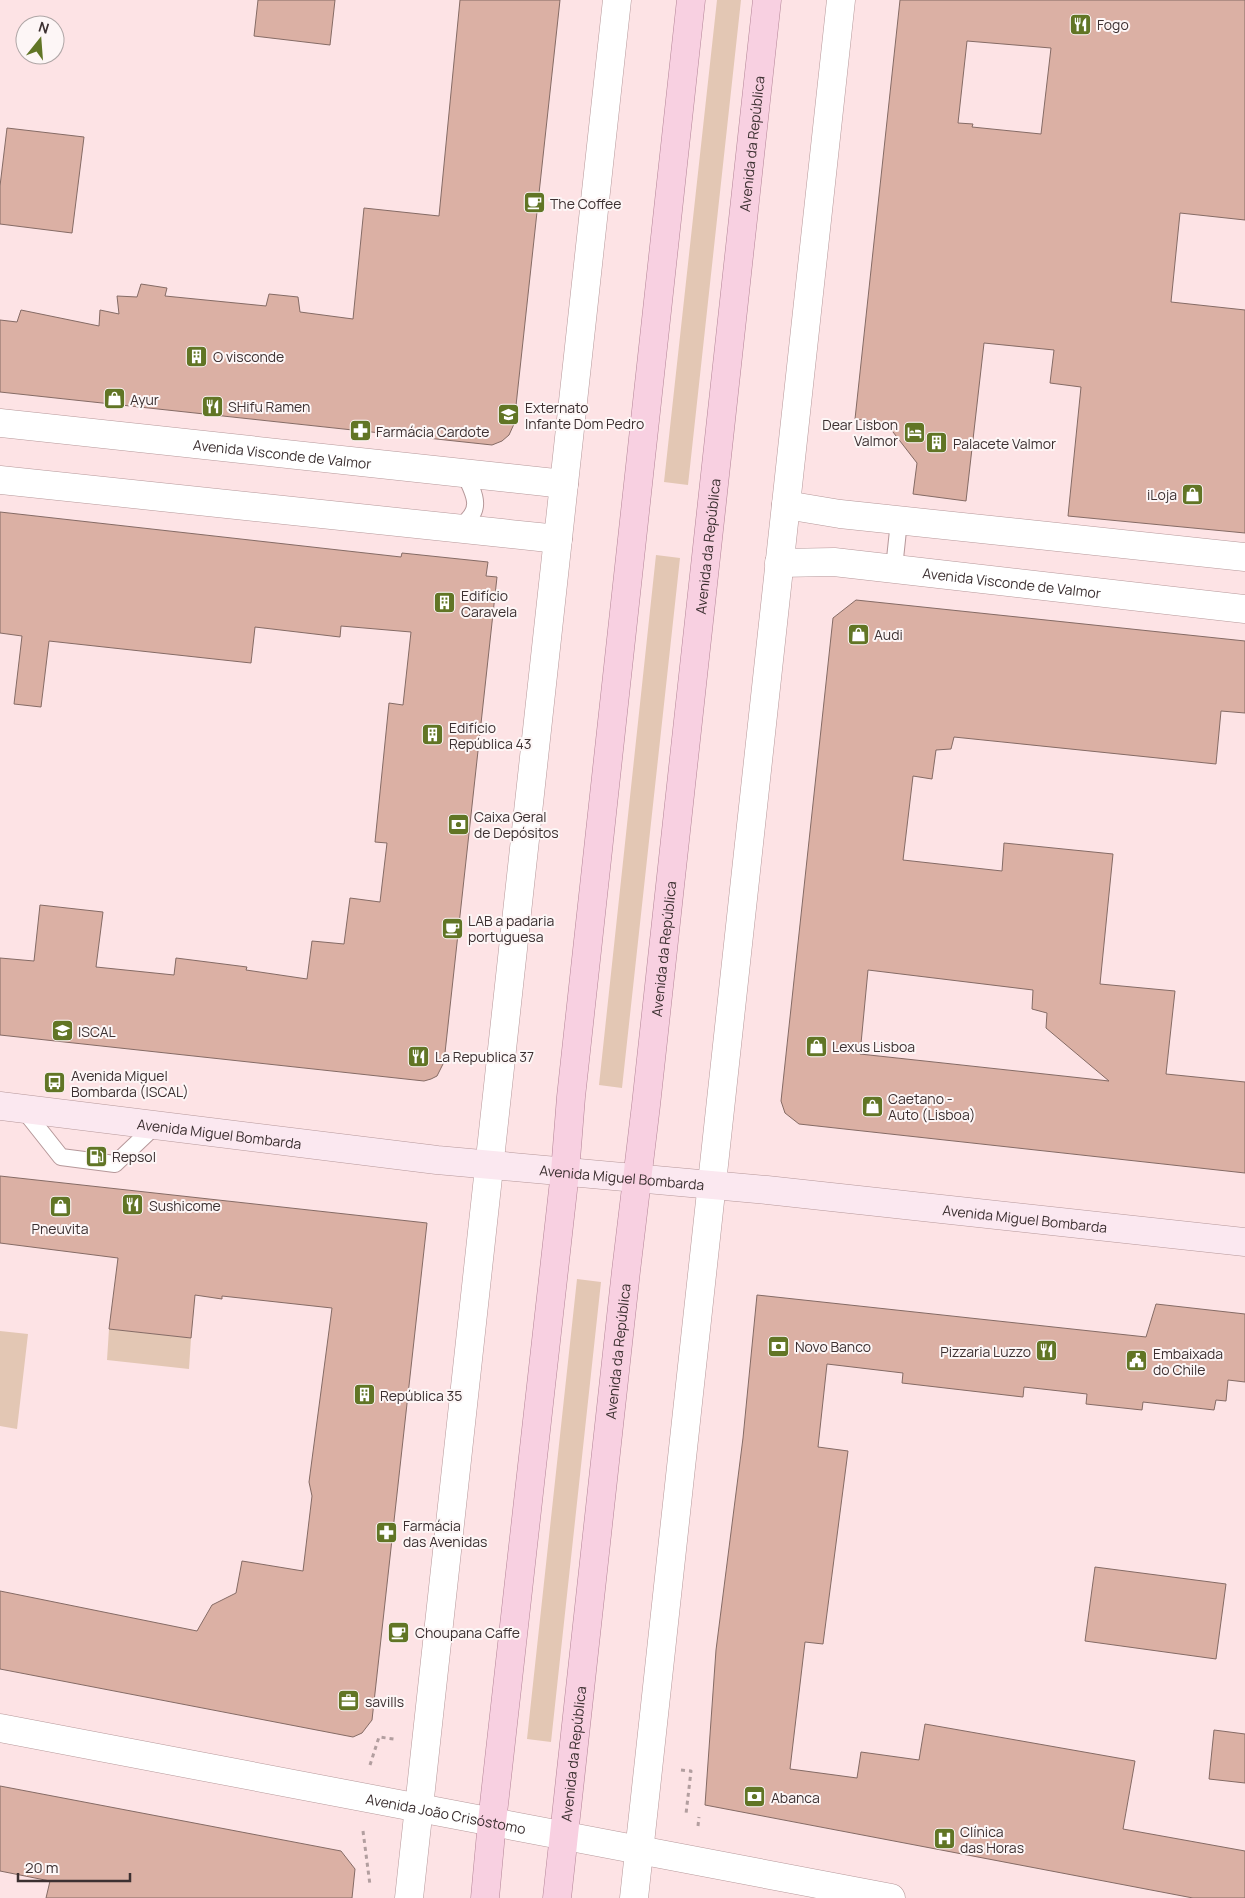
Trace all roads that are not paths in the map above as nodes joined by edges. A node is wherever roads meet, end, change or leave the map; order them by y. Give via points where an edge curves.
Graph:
1 (617, 0) edge
2 (691, 0) edge
3 (767, 0) edge
4 (841, 0) edge
5 (0, 423) edge
6 (464, 473) junction
7 (0, 480) edge
8 (564, 484) junction
9 (786, 505) junction
10 (899, 521) junction
11 (457, 528) junction
12 (558, 540) junction
13 (1245, 557) edge
14 (779, 563) junction
15 (894, 568) junction
16 (1245, 609) edge
17 (11, 1107) edge
18 (156, 1125) junction
19 (490, 1164) junction
20 (565, 1172) junction
21 (636, 1178) junction
22 (712, 1186) junction
23 (1245, 1242) edge
24 (0, 1728) edge
25 (418, 1808) junction
26 (492, 1822) junction
27 (563, 1835) junction
28 (639, 1850) junction
29 (409, 1898) edge
30 (485, 1898) edge
31 (557, 1898) edge
32 (634, 1898) edge
33 (891, 1898) edge

1 - 8 street
2 - 20 main road
3 - 21 main road, Avenida da República via 648,1095
4 - 9 street
5 - 6 street, Avenida Visconde de Valmor
6 - 8 street, Avenida Visconde de Valmor
6 - 11 lane via 473,490 476,506 470,521
7 - 11 street
8 - 12 street
9 - 10 street
9 - 14 street
10 - 13 street
10 - 15 lane
11 - 12 street
12 - 19 street
14 - 15 street, Avenida Visconde de Valmor via 834,562
14 - 22 street
15 - 16 street, Avenida Visconde de Valmor
17 - 18 street, Avenida Miguel Bombarda
17 - 18 lane via 61,1157 115,1164
18 - 19 street, Avenida Miguel Bombarda
19 - 20 street, Avenida Miguel Bombarda
19 - 25 street
20 - 21 street, Avenida Miguel Bombarda
20 - 26 main road
21 - 22 street, Avenida Miguel Bombarda
21 - 27 main road, Avenida da República
22 - 23 street, Avenida Miguel Bombarda
22 - 28 street
24 - 25 street, Avenida João Crisóstomo
25 - 26 street, Avenida João Crisóstomo
25 - 29 street
26 - 27 street, Avenida João Crisóstomo
26 - 30 main road
27 - 28 street, Avenida João Crisóstomo
27 - 31 main road, Avenida da República
28 - 32 street
28 - 33 street, Avenida João Crisóstomo

